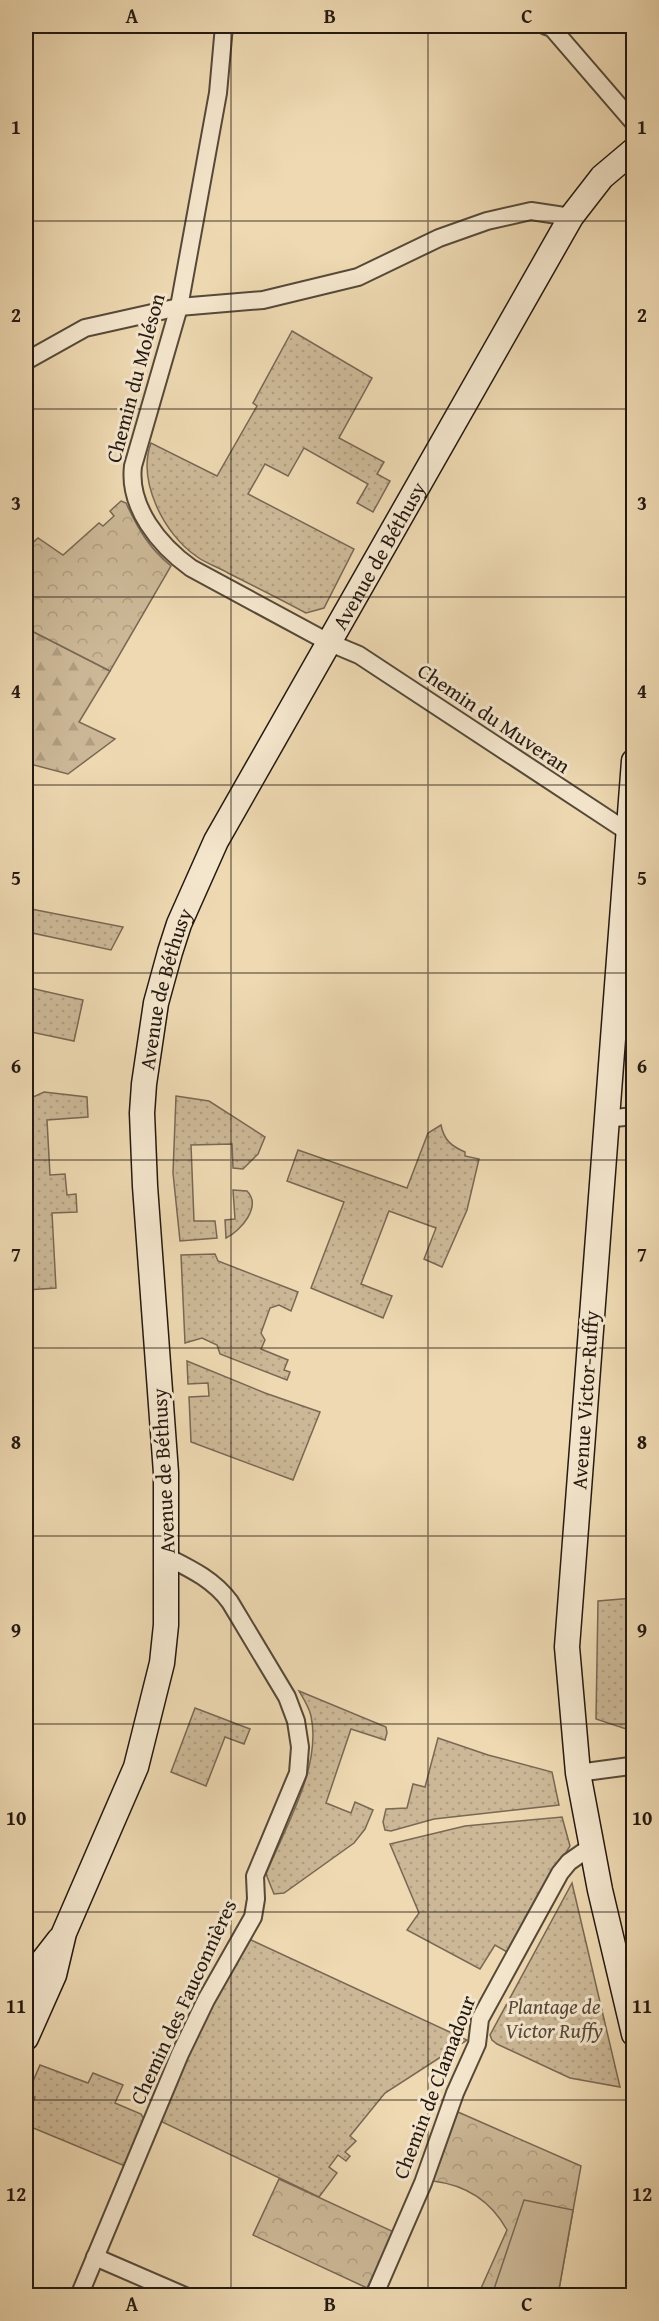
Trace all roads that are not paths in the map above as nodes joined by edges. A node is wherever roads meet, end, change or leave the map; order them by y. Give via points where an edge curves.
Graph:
1 (224, 26) edge
2 (550, 26) edge
3 (633, 123) edge
4 (633, 150) edge
5 (571, 217) junction
6 (179, 307) junction
7 (26, 361) edge
8 (328, 642) junction
9 (633, 761) edge
10 (631, 833) edge
11 (633, 1116) edge
12 (605, 1119) junction
13 (167, 1557) junction
14 (632, 1767) edge
15 (578, 1773) junction
16 (592, 1846) junction
17 (64, 1933) junction
18 (26, 1994) edge
19 (633, 2034) edge
20 (26, 2038) edge
21 (95, 2257) junction
22 (79, 2295) edge
23 (185, 2295) edge
24 (374, 2295) edge

1 - 6 street, Chemin du Moléson via 218,93
2 - 3 street
4 - 5 street, Avenue de Béthusy via 602,177
5 - 6 street via 531,210 439,238 358,277 263,300
5 - 8 street, Avenue de Béthusy
6 - 7 street via 85,328
6 - 8 street, Chemin du Moléson via 133,466 131,481 142,512 157,537 191,568
8 - 10 street, Chemin du Muveran via 359,655
8 - 13 street, Avenue de Béthusy via 216,841 179,924 156,1003 142,1113 166,1473
9 - 10 street, Avenue Victor-Ruffy
10 - 12 street, Avenue Victor-Ruffy
11 - 12 street
12 - 15 street, Avenue Victor-Ruffy via 567,1647
13 - 17 street, Avenue de Béthusy via 162,1663 137,1762
13 - 21 street, Chemin des Fauconnières via 199,1573 221,1589 230,1602 287,1696 300,1747 298,1773 255,1876 253,1917 180,2054
14 - 15 street
15 - 16 street, Avenue Victor-Ruffy
16 - 19 street, Avenue Victor-Ruffy
16 - 24 street, Chemin de Clamadour via 560,1873 480,2019 477,2044
17 - 18 street, Avenue de Béthusy via 38,1967
17 - 20 street, Avenue de Béthusy via 54,1975
21 - 22 street, Chemin des Fauconnières
21 - 23 street

